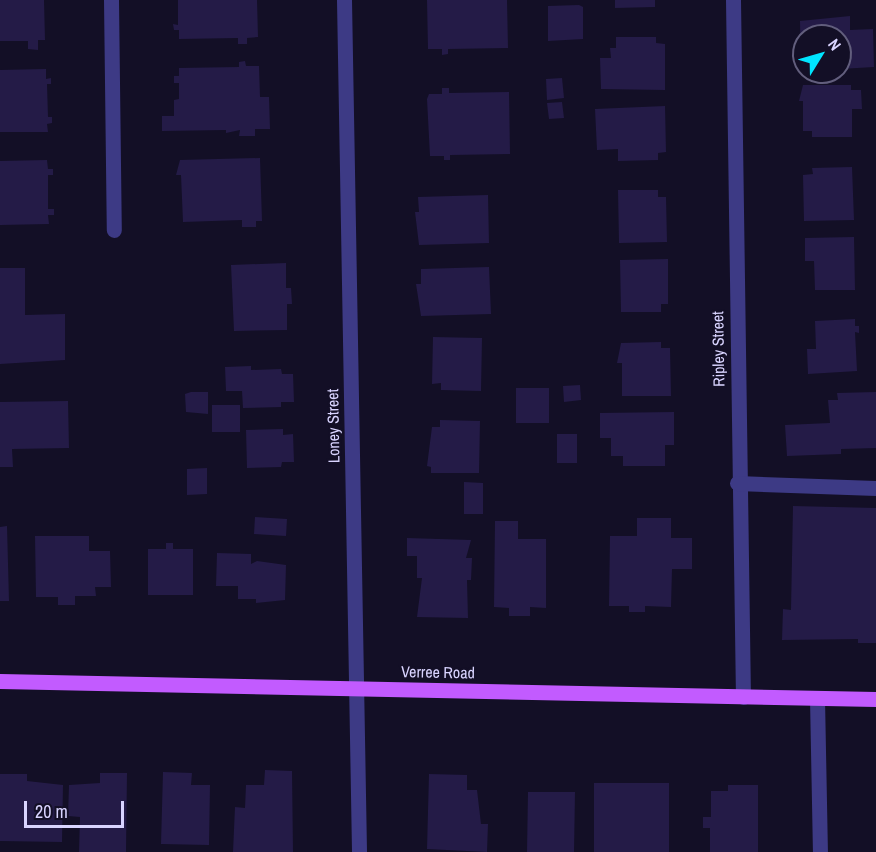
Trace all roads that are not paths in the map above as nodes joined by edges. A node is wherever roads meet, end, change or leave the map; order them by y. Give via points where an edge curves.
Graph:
1 (111, 0) edge
2 (345, 0) edge
3 (734, 0) edge
4 (114, 230) dead end
5 (737, 483) junction
6 (876, 488) edge
7 (0, 681) edge
8 (356, 688) junction
9 (742, 697) junction
10 (817, 698) junction
11 (876, 699) edge
12 (359, 852) edge
13 (820, 852) edge

1 - 4 street
2 - 8 street, Loney Street
3 - 5 street, Ripley Street
5 - 6 street
5 - 9 street, Ripley Street
7 - 8 main road, Verree Road
8 - 9 main road, Verree Road
8 - 12 street, Loney Street
9 - 10 main road, Verree Road
10 - 11 main road, Verree Road
10 - 13 street

